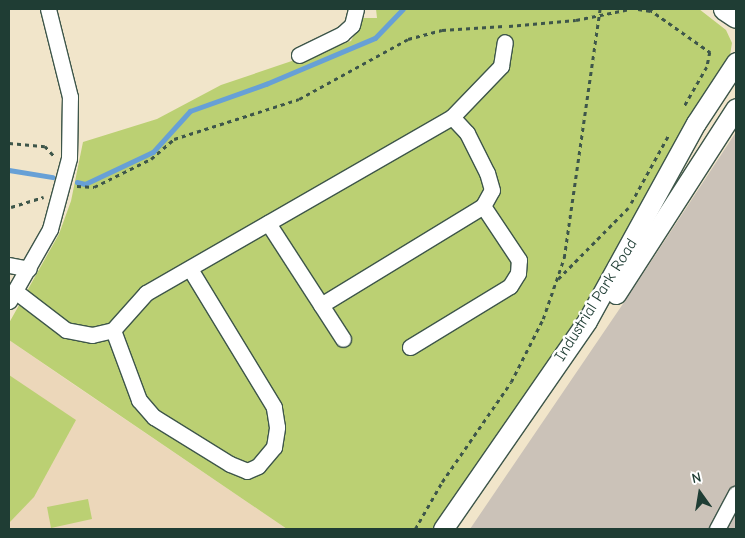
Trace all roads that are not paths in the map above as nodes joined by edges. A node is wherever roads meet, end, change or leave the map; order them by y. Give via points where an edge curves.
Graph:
1 (48, 9) edge
2 (356, 9) edge
3 (724, 9) edge
4 (736, 17) edge
5 (504, 42) dead end
6 (299, 55) dead end
7 (736, 62) edge
8 (736, 108) edge
9 (452, 117) junction
10 (483, 206) junction
11 (268, 223) junction
12 (9, 265) edge
13 (30, 269) junction
14 (190, 269) junction
15 (12, 296) edge
16 (321, 305) junction
17 (113, 330) junction
18 (343, 339) dead end
19 (410, 347) dead end
20 (736, 494) edge
21 (443, 529) edge
22 (458, 529) edge
23 (716, 529) edge

1 - 13 street via 70,97 68,164 50,229
2 - 6 street via 352,25 342,34
3 - 4 main road
5 - 9 street via 501,66
7 - 21 street, Industrial Park Road via 696,123 587,321
8 - 22 street, Industrial Park Road
9 - 10 street via 467,133 487,173 492,190
9 - 11 street
10 - 16 street
10 - 19 street via 519,260 518,273 510,286
11 - 14 street
11 - 16 street
12 - 13 street
13 - 15 street
14 - 17 street via 146,293
14 - 17 street via 274,407 277,427 274,447 258,466 247,471 230,464 154,417 139,400
15 - 17 street via 66,330 92,335
16 - 18 street
20 - 23 street

